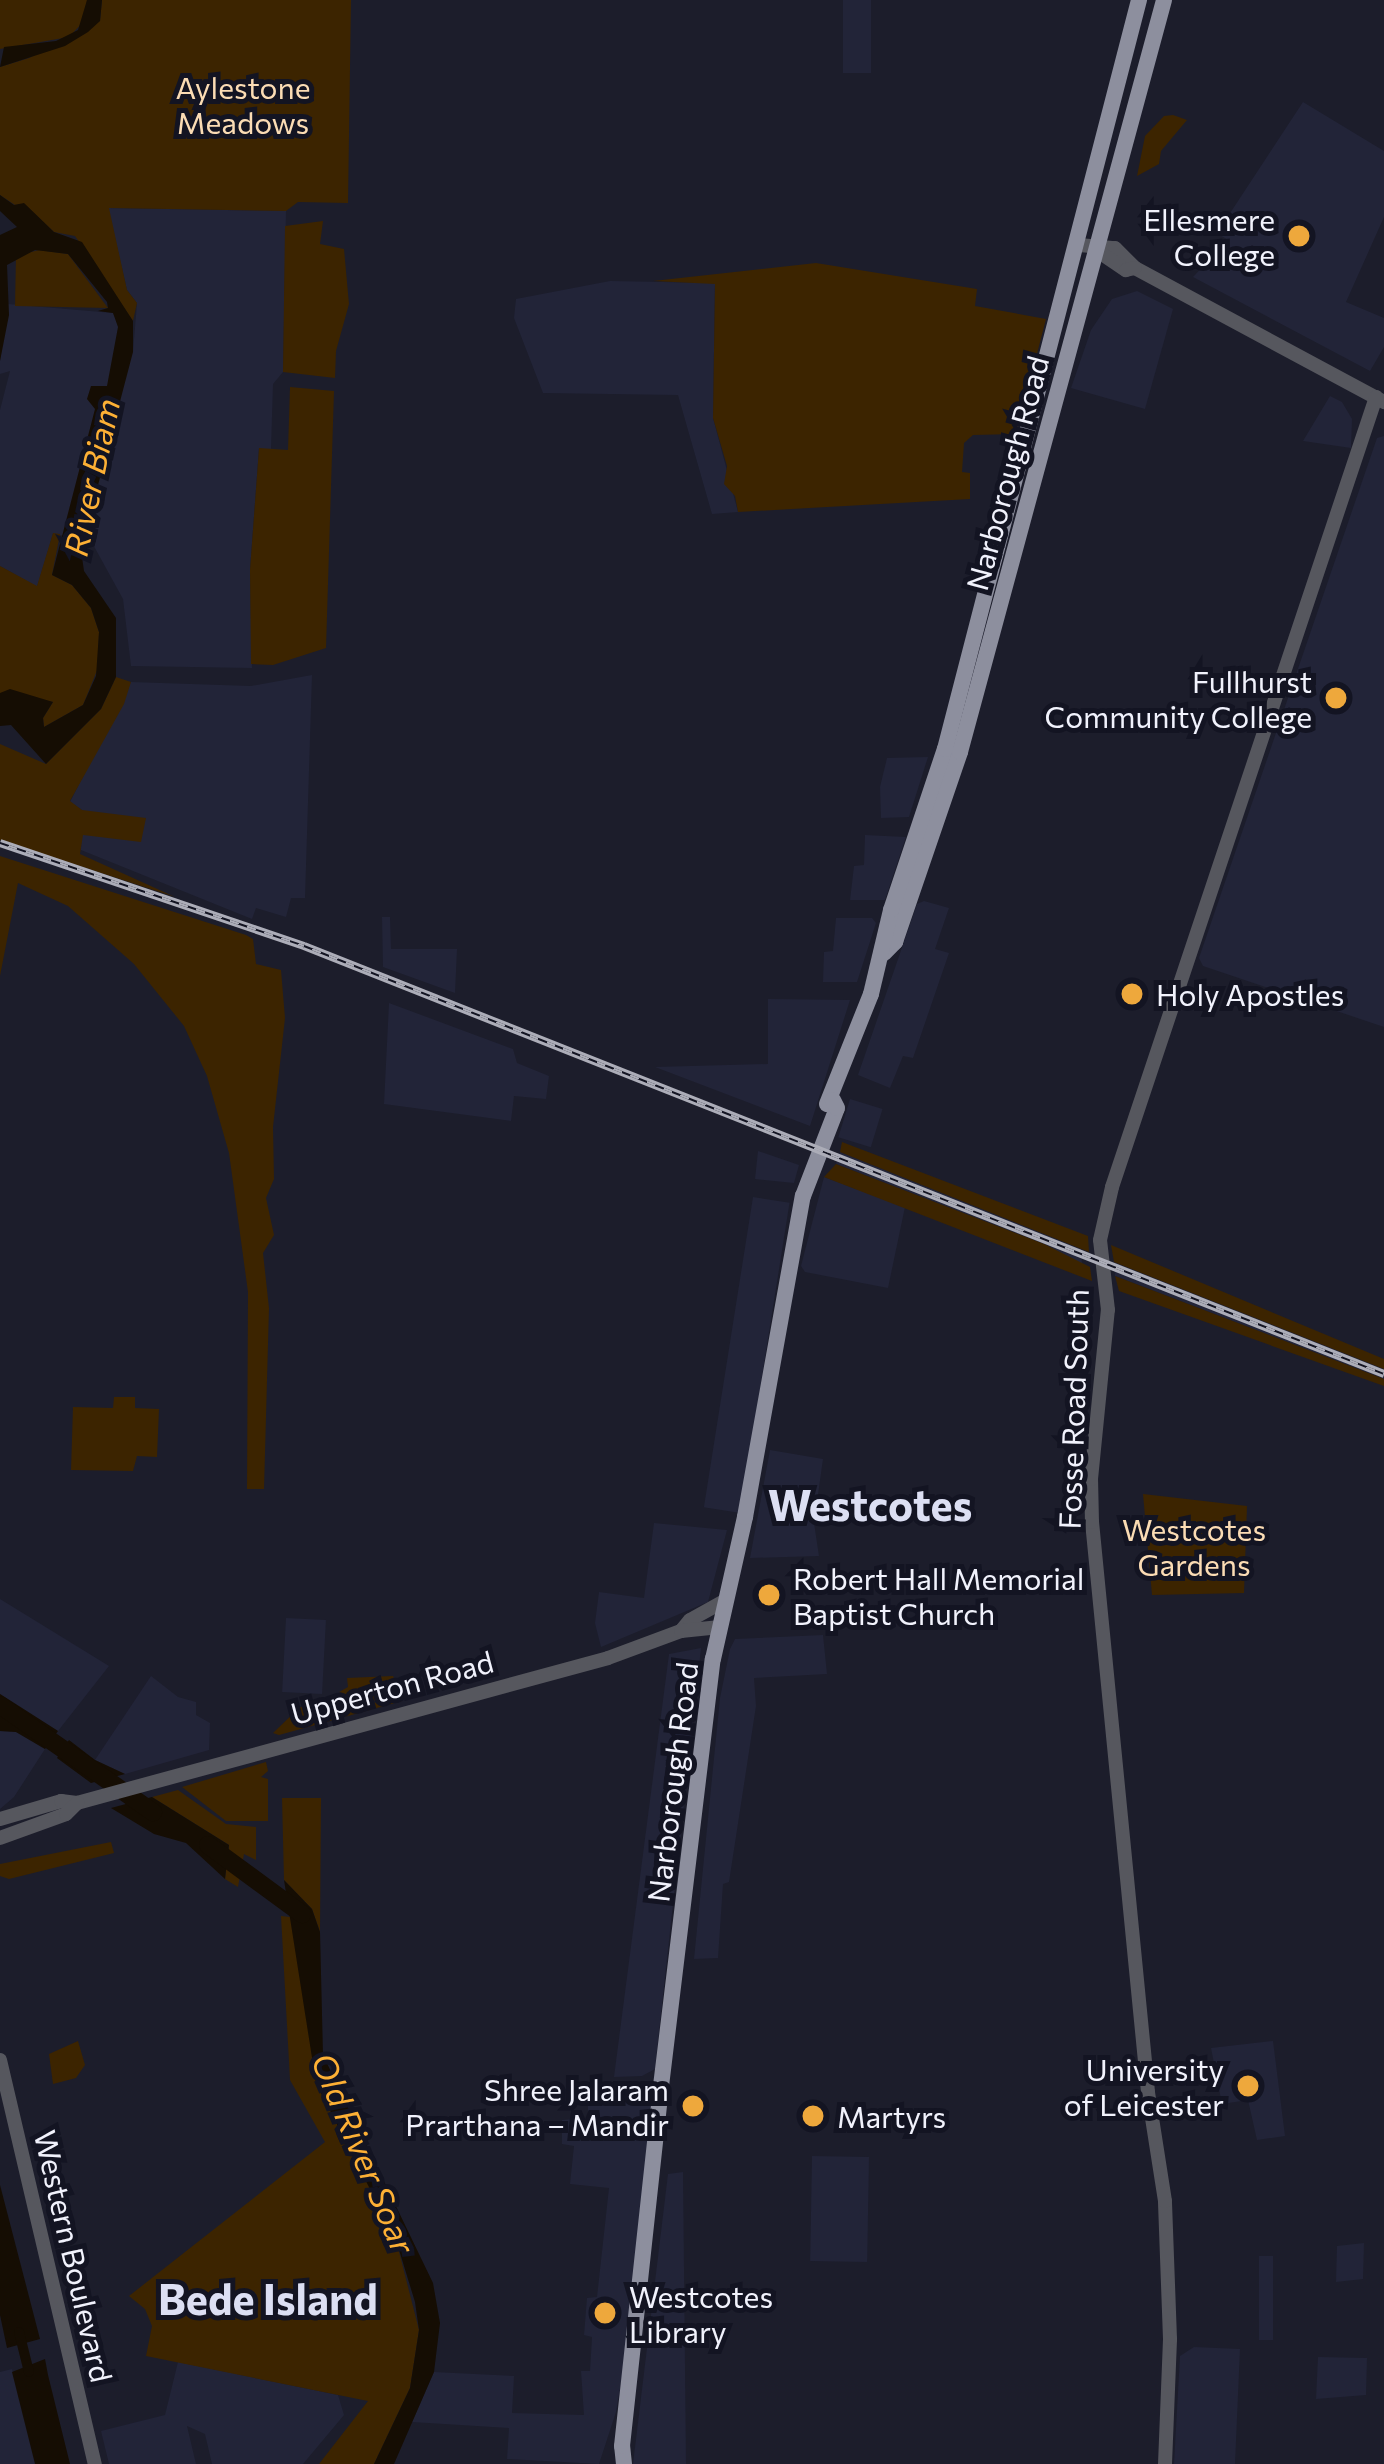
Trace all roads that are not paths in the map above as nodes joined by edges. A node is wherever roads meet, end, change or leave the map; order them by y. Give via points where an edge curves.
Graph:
1 (1139, 0) edge
2 (1164, 0) edge
3 (1088, 248) junction
4 (1380, 399) edge
5 (726, 1600) junction
6 (720, 1628) junction
7 (685, 1632) junction
8 (713, 1659) junction
9 (77, 1803) junction
10 (0, 1819) edge
11 (0, 1838) edge
12 (0, 2060) edge
13 (623, 2455) edge
14 (95, 2464) edge
15 (612, 2464) edge
16 (1165, 2464) edge

1 - 3 main road, Narborough Road
2 - 3 main road, Narborough Road
3 - 4 street via 1115,248 1135,268
3 - 5 main road, Narborough Road via 884,953 803,1196
4 - 16 street, Fosse Road South via 1100,1240 1108,1310 1092,1522 1165,2201
5 - 6 main road, Narborough Road
5 - 7 street via 690,1619
6 - 7 street, Upperton Road
6 - 8 main road, Narborough Road
7 - 8 street
7 - 9 street, Upperton Road
8 - 13 main road, Narborough Road
9 - 10 street, Upperton Road
9 - 11 street, Upperton Road
12 - 14 street, Western Boulevard
13 - 15 main road, Narborough Road

